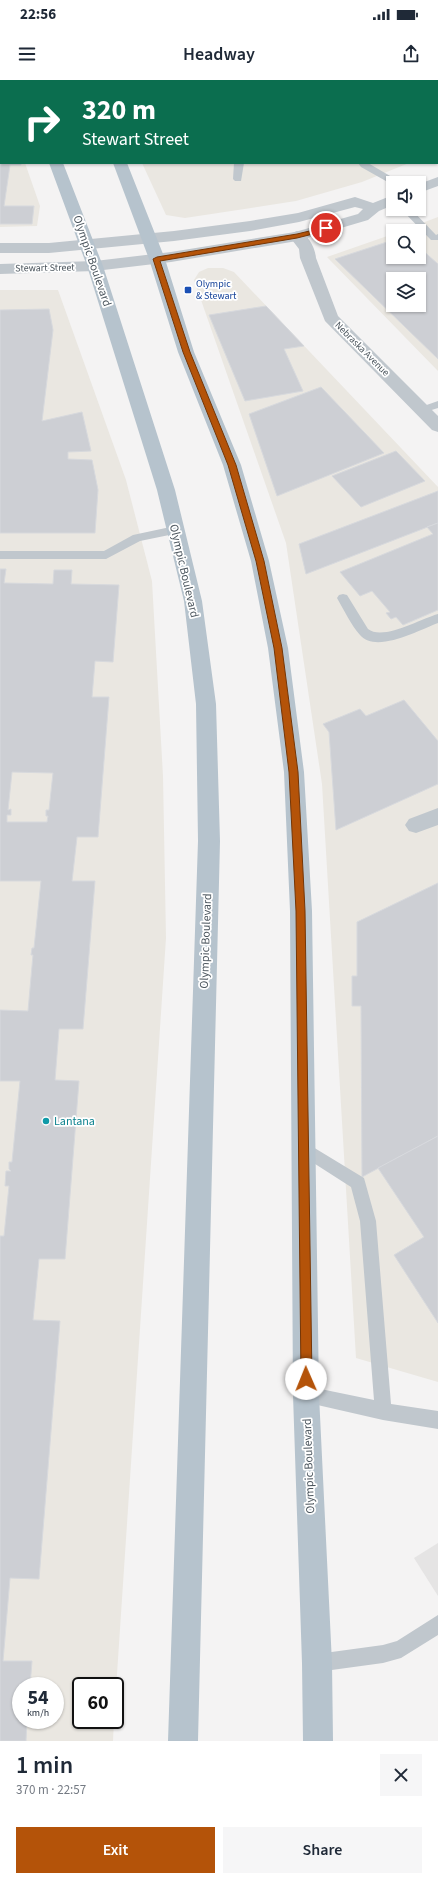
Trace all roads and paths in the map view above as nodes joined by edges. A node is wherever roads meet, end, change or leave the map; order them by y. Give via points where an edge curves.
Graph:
1 (56, 164) edge
2 (120, 164) edge
3 (238, 164) edge
4 (364, 164) edge
5 (386, 177) edge
6 (238, 179) dead end
7 (438, 181) edge
8 (426, 186) edge
9 (386, 203) edge
10 (374, 208) junction
11 (413, 216) edge
12 (297, 236) junction
13 (438, 237) edge
14 (149, 238) junction
15 (87, 244) junction
16 (0, 248) edge
17 (157, 259) junction
18 (95, 266) junction
19 (0, 269) edge
20 (438, 404) edge
21 (422, 410) junction
22 (438, 426) edge
23 (175, 530) junction
24 (0, 556) edge
25 (343, 598) dead end
26 (438, 618) edge
27 (438, 816) edge
28 (416, 826) dead end
29 (303, 1148) junction
30 (306, 1395) junction
31 (383, 1411) junction
32 (438, 1420) edge
33 (438, 1624) edge
34 (317, 1663) junction
35 (183, 1741) edge
36 (318, 1741) edge

1 - 15 main road, Olympic Boulevard
2 - 14 main road, Olympic Boulevard
3 - 6 lane
4 - 5 lane
7 - 8 street
9 - 10 street, Stewart Street
10 - 12 street, Stewart Street via 363,217
10 - 14 street via 355,202 299,217 250,226
11 - 13 lane via 434,238
12 - 17 street, Stewart Street
12 - 21 street, Nebraska Avenue via 307,250 331,318
14 - 15 street
14 - 17 main road, Olympic Boulevard
15 - 16 street via 49,248
15 - 18 main road, Olympic Boulevard
17 - 18 street, Stewart Street
17 - 29 main road, Olympic Boulevard via 186,352 232,465 260,561 278,648 294,772 301,911
18 - 19 street, Stewart Street
18 - 23 main road, Olympic Boulevard via 166,490
20 - 21 lane
21 - 22 street, Nebraska Avenue
23 - 24 lane via 137,538 106,555
23 - 35 main road, Olympic Boulevard via 193,601 206,704 209,841
25 - 26 lane via 364,632 377,638 386,638
27 - 28 street
29 - 30 main road, Olympic Boulevard
29 - 31 lane via 358,1183 368,1221
30 - 31 lane
30 - 34 main road, Olympic Boulevard
31 - 32 lane
33 - 34 lane via 401,1649
34 - 36 main road, Olympic Boulevard

